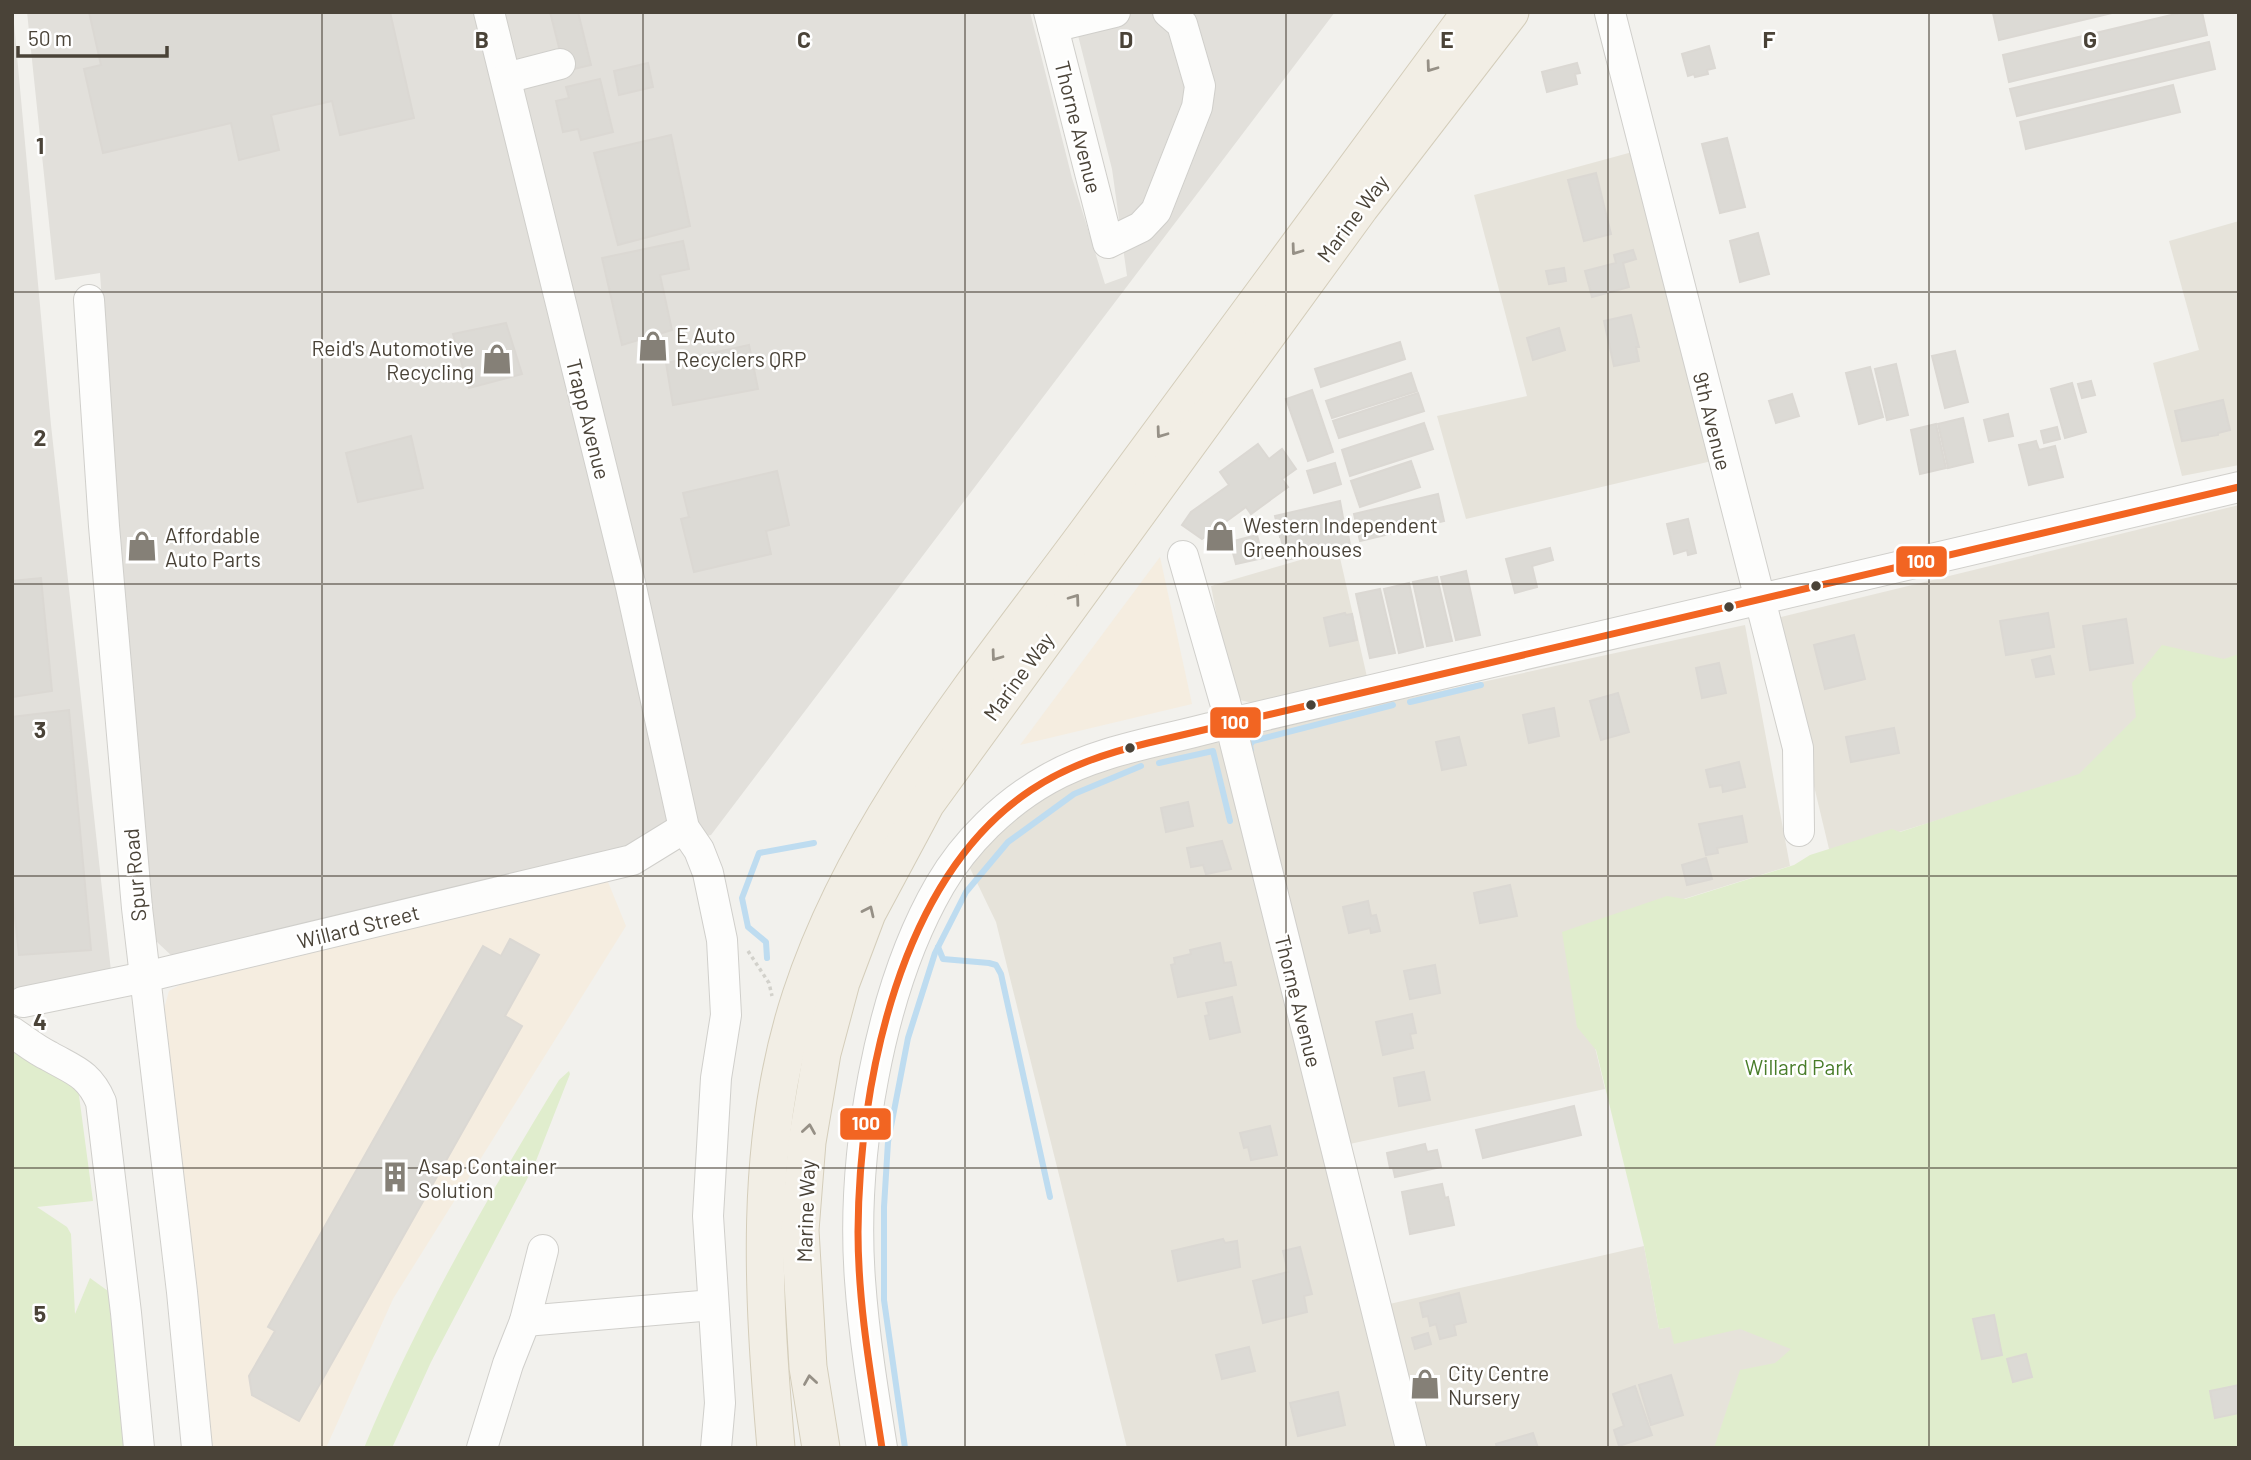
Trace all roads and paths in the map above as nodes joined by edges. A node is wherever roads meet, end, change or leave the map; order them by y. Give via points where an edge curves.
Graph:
1 (489, 12) edge
2 (1115, 12) edge
3 (1168, 12) edge
4 (1471, 12) edge
5 (1510, 12) edge
6 (1610, 13) edge
7 (1051, 20) edge
8 (560, 64) dead end
9 (506, 78) junction
10 (89, 300) dead end
11 (2239, 487) edge
12 (1184, 556) dead end
13 (1760, 600) junction
14 (1230, 724) junction
15 (684, 828) junction
16 (1799, 831) dead end
17 (743, 943) dead end
18 (145, 978) junction
19 (23, 1002) dead end
20 (792, 1026) junction
21 (12, 1032) edge
22 (543, 1250) dead end
23 (713, 1306) junction
24 (525, 1321) junction
25 (139, 1448) edge
26 (197, 1448) edge
27 (482, 1448) edge
28 (716, 1448) edge
29 (776, 1448) edge
30 (821, 1448) edge
31 (882, 1448) edge
32 (1411, 1448) edge

1 - 9 street, Trapp Avenue
2 - 7 street
3 - 7 street, Thorne Avenue via 1182,24 1200,86 1197,107 1156,211 1141,227 1108,243
4 -> 20 main road, Marine Way via 944,727 856,867 825,932
30 -> 5 main road, Marine Way via 808,1367 800,1230 807,1142 821,1054 867,913 926,803 1360,206
6 - 13 street, 9th Avenue
8 - 9 street
9 - 15 street, Trapp Avenue via 631,587
10 - 18 street, Spur Road via 104,526
11 - 13 street
12 - 14 street, Thorne Avenue
13 - 14 street
13 - 16 street, 9th Avenue via 1797,748
14 - 31 street via 1109,754 1049,778 988,824 941,884 922,920 907,955 878,1059 862,1175 860,1278
14 - 32 street, Thorne Avenue
15 - 18 street, Willard Street via 632,860
15 - 23 street, Trapp Avenue via 708,873 722,940 726,1015 716,1078 708,1216
17 - 20 path via 769,983 774,1006
18 - 19 street, Willard Street
18 - 26 street, Spur Road
20 - 29 main road, Marine Way via 769,1142 765,1236 766,1329
21 - 25 street via 70,1065 90,1082 100,1102
22 - 24 street
23 - 24 street
23 - 28 street, Trapp Avenue via 720,1403
24 - 27 street

